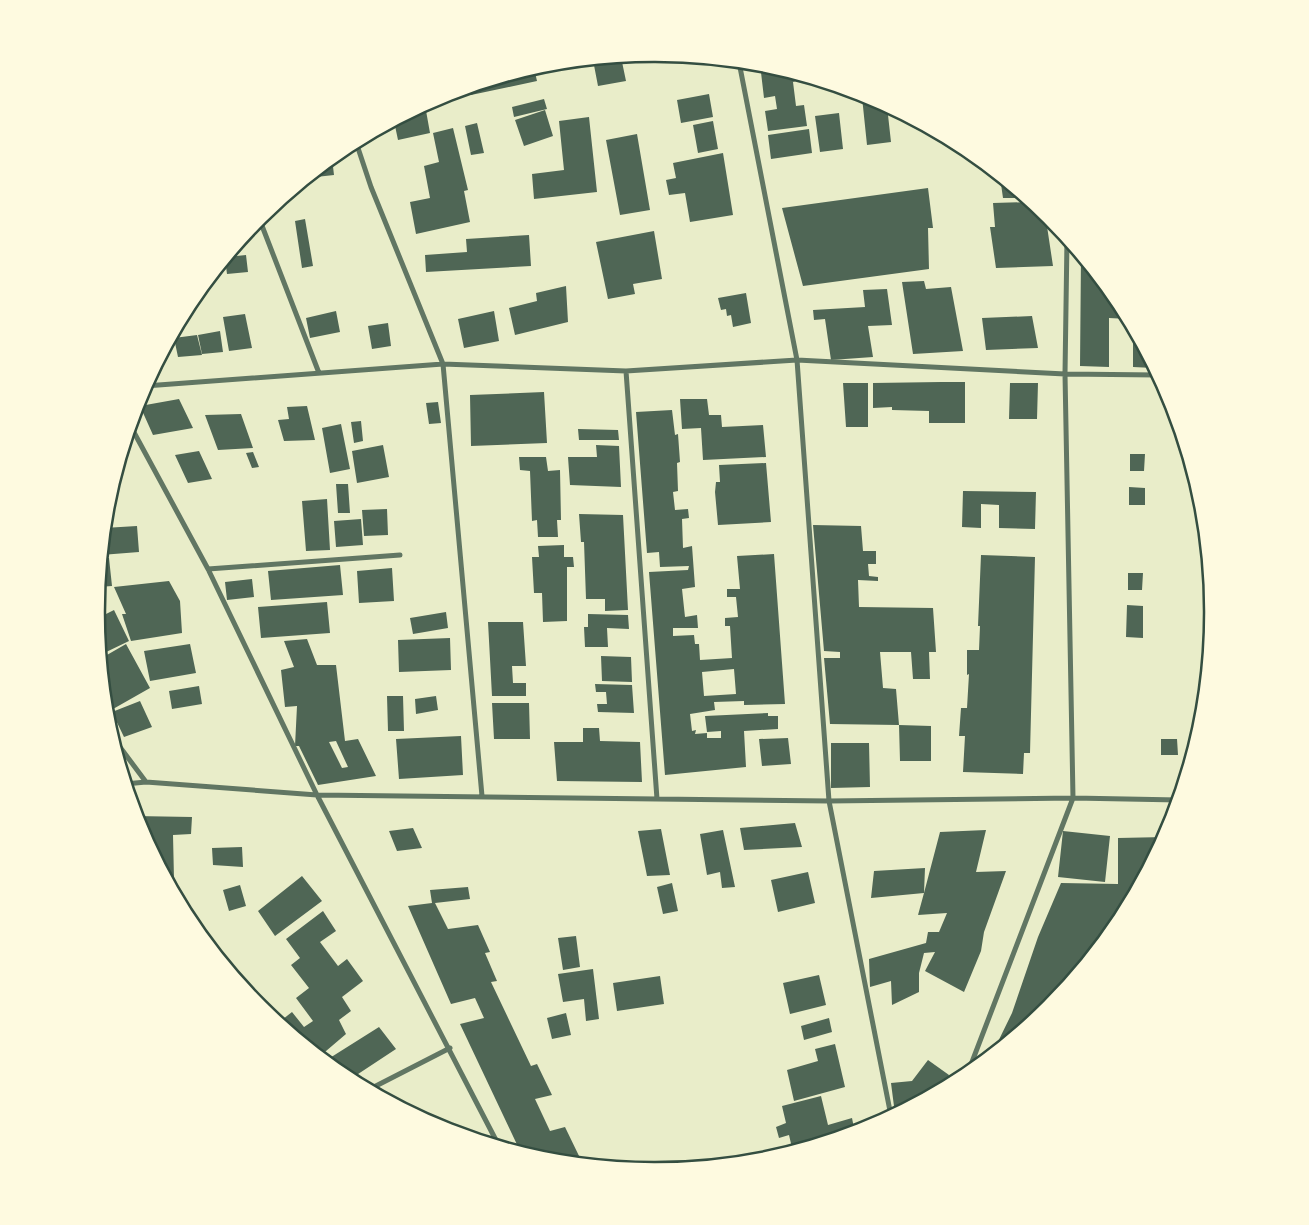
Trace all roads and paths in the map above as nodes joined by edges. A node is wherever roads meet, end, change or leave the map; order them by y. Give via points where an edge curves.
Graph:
1 (740, 69) edge
2 (358, 149) edge
3 (263, 227) edge
4 (1067, 249) edge
5 (797, 360) junction
6 (443, 364) junction
7 (626, 371) junction
8 (319, 373) junction
9 (1065, 374) junction
10 (1150, 374) edge
11 (154, 385) edge
12 (135, 434) edge
13 (400, 555) dead end
14 (208, 569) junction
15 (122, 749) edge
16 (146, 782) junction
17 (132, 783) edge
18 (317, 795) junction
19 (482, 796) junction
20 (1073, 798) junction
21 (657, 799) junction
22 (1171, 800) edge
23 (829, 801) junction
24 (450, 1048) junction
25 (972, 1061) edge
26 (375, 1086) edge
27 (890, 1110) edge
28 (495, 1139) edge

1 - 5 street
2 - 6 street
3 - 8 street
4 - 9 street
5 - 7 street
5 - 9 street
5 - 23 street
6 - 7 street
6 - 8 street
6 - 19 street
7 - 21 street
8 - 11 street
9 - 10 street
9 - 20 street
12 - 14 street
13 - 14 street
14 - 18 street
15 - 16 street
16 - 17 street
16 - 18 street
18 - 19 street
18 - 24 street
19 - 21 street
20 - 22 street
20 - 23 street
20 - 25 street
21 - 23 street
23 - 27 street
24 - 26 street
24 - 28 street

